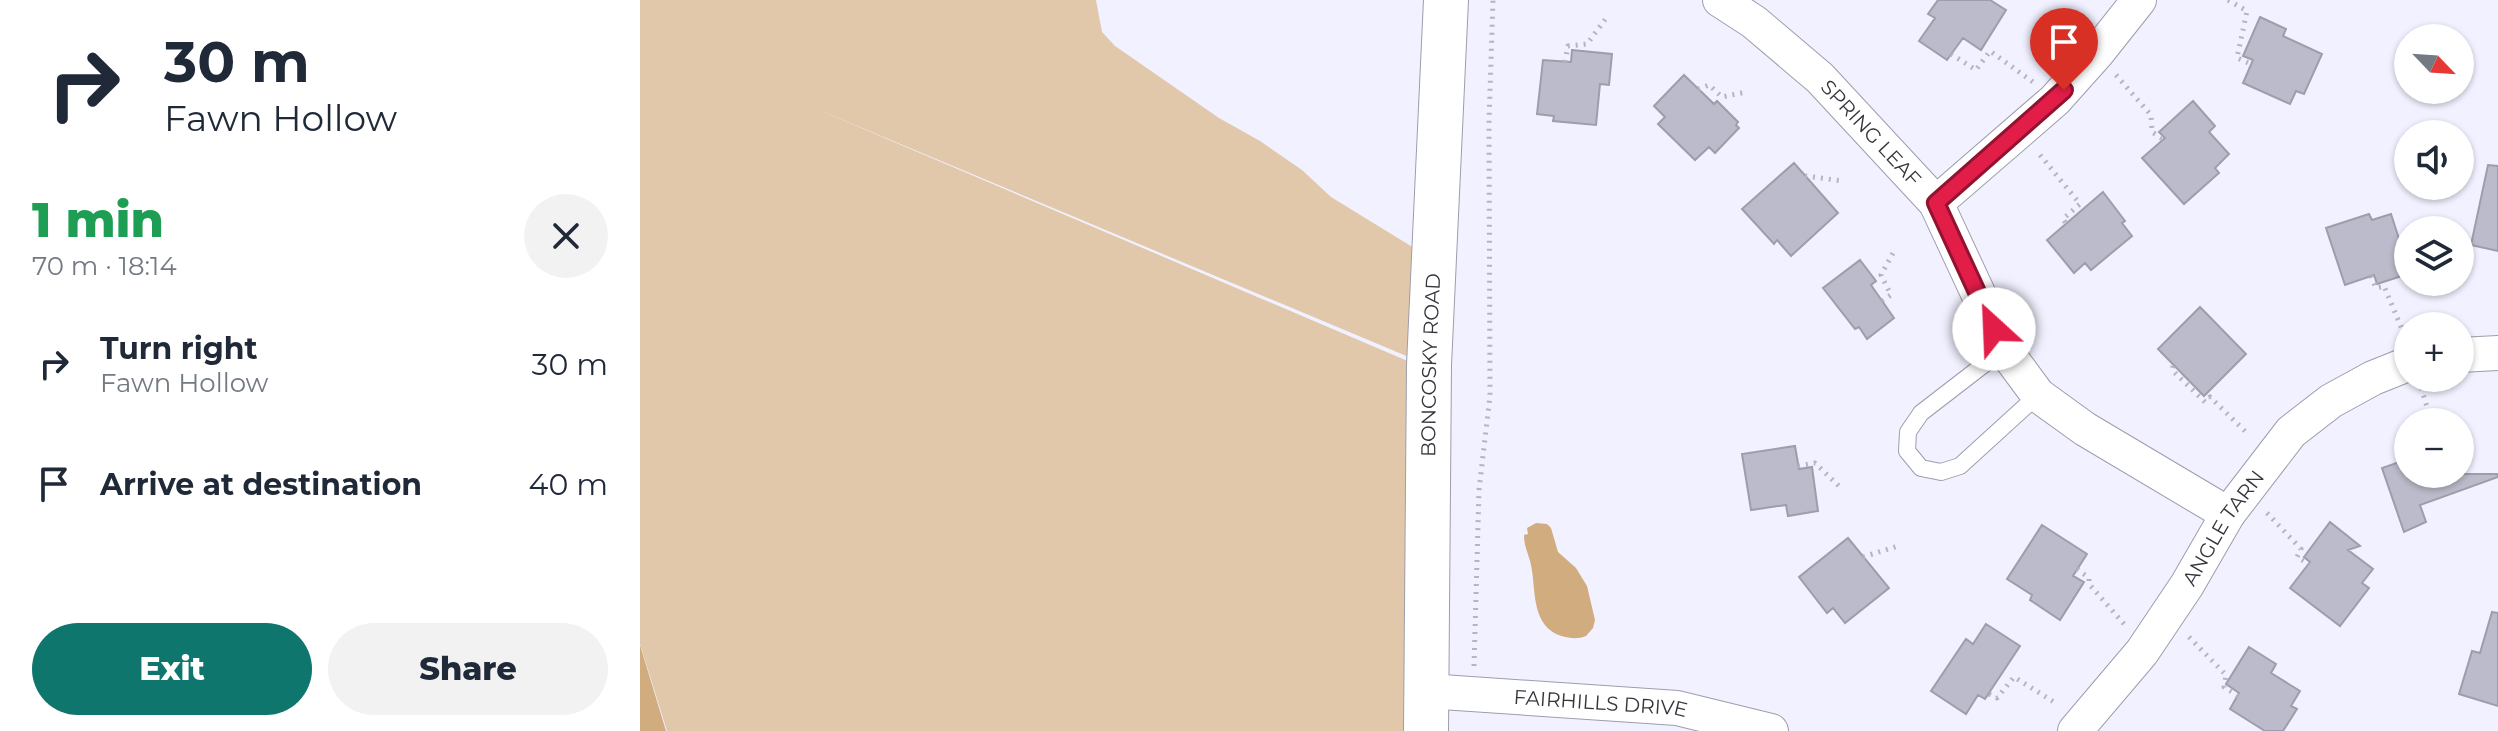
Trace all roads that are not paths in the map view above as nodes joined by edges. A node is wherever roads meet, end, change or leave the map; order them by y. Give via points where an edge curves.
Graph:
1 (1446, 0) edge
2 (1720, 0) edge
3 (2139, 0) edge
4 (1936, 203) junction
5 (2004, 349) junction
6 (2498, 353) edge
7 (2474, 354) edge
8 (2394, 369) edge
9 (2038, 395) junction
10 (2228, 514) junction
11 (1427, 711) edge
12 (2068, 719) edge
13 (1771, 731) edge

1 - 11 street, BONCOSKY ROAD via 1429,365
2 - 4 street, SPRING LEAF via 1820,78
3 - 4 street via 2055,100
4 - 5 street, SPRING LEAF
5 - 9 street, SPRING LEAF
5 - 9 lane via 1921,413 1908,432 1907,451 1921,468 1941,472 1960,466
6 - 7 street
8 - 10 street, ANGLE TARN via 2331,401 2291,432
9 - 10 street, SPRING LEAF
10 - 12 street, ANGLE TARN via 2142,652
11 - 13 street, FAIRHILLS DRIVE via 1472,695 1677,708

